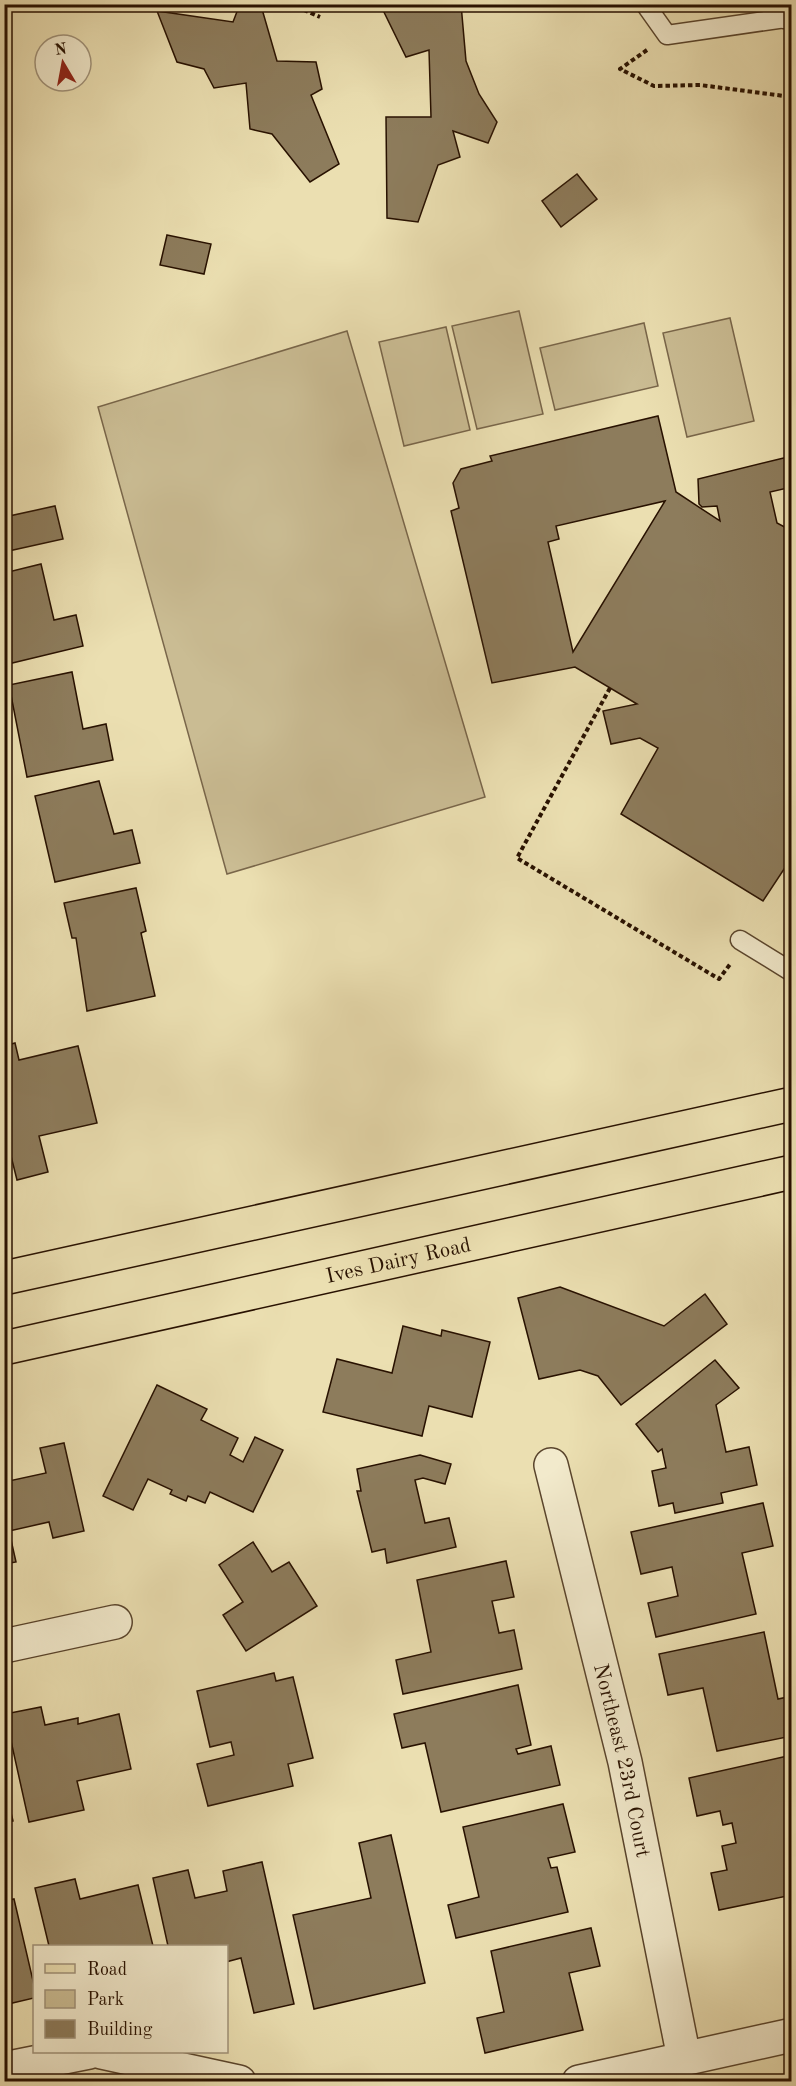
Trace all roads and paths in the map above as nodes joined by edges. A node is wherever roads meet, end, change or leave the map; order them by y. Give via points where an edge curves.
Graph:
1 (290, 4) edge
2 (645, 4) edge
3 (772, 4) edge
4 (301, 7) edge
5 (320, 17) dead end
6 (788, 18) edge
7 (667, 35) junction
8 (792, 96) edge
9 (610, 688) dead end
10 (743, 942) joint
11 (792, 972) edge
12 (792, 1104) edge
13 (792, 1172) edge
14 (4, 1278) edge
15 (4, 1348) edge
16 (551, 1466) dead end
17 (115, 1622) dead end
18 (4, 1646) edge
19 (792, 2035) edge
20 (84, 2053) edge
21 (106, 2053) edge
22 (684, 2058) junction
23 (4, 2070) edge
24 (239, 2082) edge
25 (579, 2082) edge

1 - 4 path
2 - 7 lane
3 - 6 lane
4 - 5 path
6 - 7 lane
7 - 8 path via 620,69 654,86 700,85
9 - 10 path via 517,858 719,979
10 - 11 lane
12 - 14 main road
13 - 15 main road, Ives Dairy Road
16 - 22 street, Northeast 23rd Court via 625,1762
17 - 18 street
19 - 22 street
20 - 23 street
21 - 24 street
22 - 25 street

